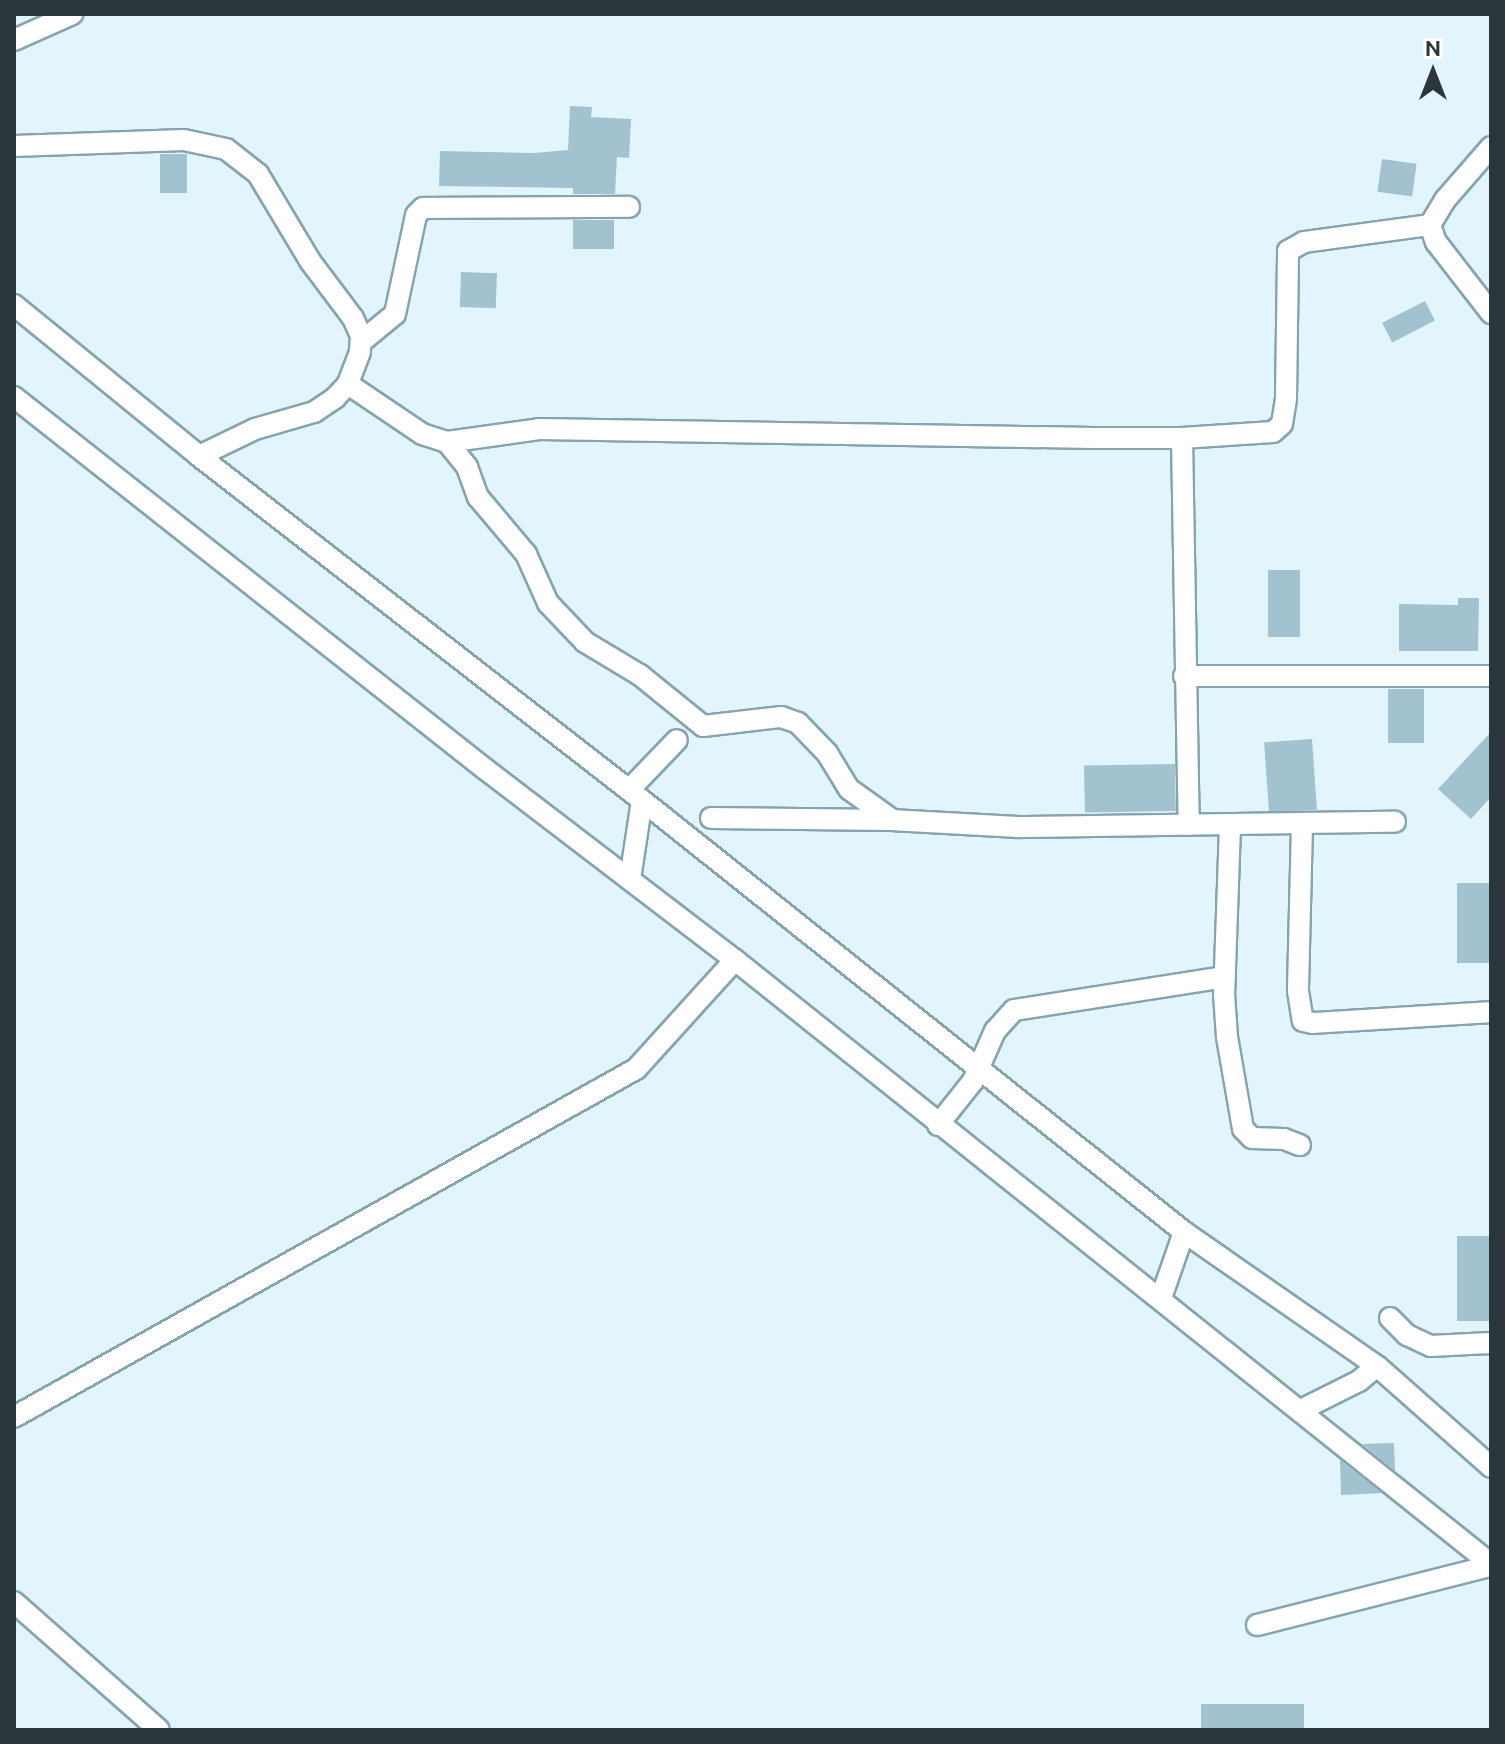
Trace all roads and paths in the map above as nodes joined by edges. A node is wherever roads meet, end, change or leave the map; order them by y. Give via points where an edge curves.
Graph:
1 (72, 14) edge
2 (14, 40) edge
3 (14, 146) edge
4 (1491, 147) edge
5 (629, 207) dead end
6 (1430, 225) junction
7 (14, 305) edge
8 (1490, 308) edge
9 (361, 342) junction
10 (348, 384) junction
11 (14, 397) edge
12 (1182, 438) junction
13 (447, 442) junction
14 (199, 456) junction
15 (1184, 676) junction
16 (1491, 676) edge
17 (678, 709) junction
18 (703, 726) junction
19 (677, 740) junction
20 (636, 795) junction
21 (711, 818) dead end
22 (891, 820) junction
23 (1395, 822) dead end
24 (1189, 825) junction
25 (1302, 825) junction
26 (1230, 826) junction
27 (630, 879) junction
28 (735, 960) junction
29 (1224, 977) junction
30 (1491, 1012) edge
31 (979, 1071) junction
32 (938, 1125) junction
33 (1300, 1145) dead end
34 (1184, 1232) junction
35 (1161, 1298) junction
36 (1390, 1318) dead end
37 (1491, 1343) edge
38 (1377, 1366) junction
39 (1301, 1410) junction
40 (14, 1417) edge
41 (1491, 1467) edge
42 (1491, 1565) edge
43 (14, 1602) edge
44 (1257, 1625) dead end
45 (159, 1730) edge

1 - 2 street
3 - 9 street via 184,140 226,149 258,174 310,261 353,318
4 - 6 street
5 - 9 street via 423,208 416,215 395,314
6 - 8 street via 1436,242
6 - 12 street via 1304,242 1290,250 1281,427 1273,432
7 - 14 street
9 - 10 street
10 - 13 street via 422,434
10 - 14 street via 314,412 255,429
11 - 27 street
12 - 13 street via 539,429
12 - 15 street
13 - 17 street via 467,467 478,497 526,554 548,603 585,642 640,675
14 - 20 street
15 - 16 street
15 - 24 street
17 - 18 street
17 - 19 street
18 - 19 street
18 - 22 street via 781,717 798,723 827,753 849,789
19 - 20 street
20 - 27 street
20 - 31 street
21 - 22 street
22 - 24 street via 1018,827
23 - 25 street
24 - 26 street
25 - 26 street
25 - 30 street via 1298,991 1303,1021
26 - 29 street
27 - 28 street
28 - 32 street
28 - 40 street via 636,1069
29 - 31 street via 1014,1010 995,1031
29 - 33 street via 1227,1037 1244,1132 1252,1138
31 - 32 street
31 - 34 street
32 - 35 street
34 - 35 street
34 - 38 street
35 - 39 street
36 - 37 street via 1407,1335 1431,1346
38 - 39 street
38 - 41 street
39 - 42 street
42 - 44 street
43 - 45 street

